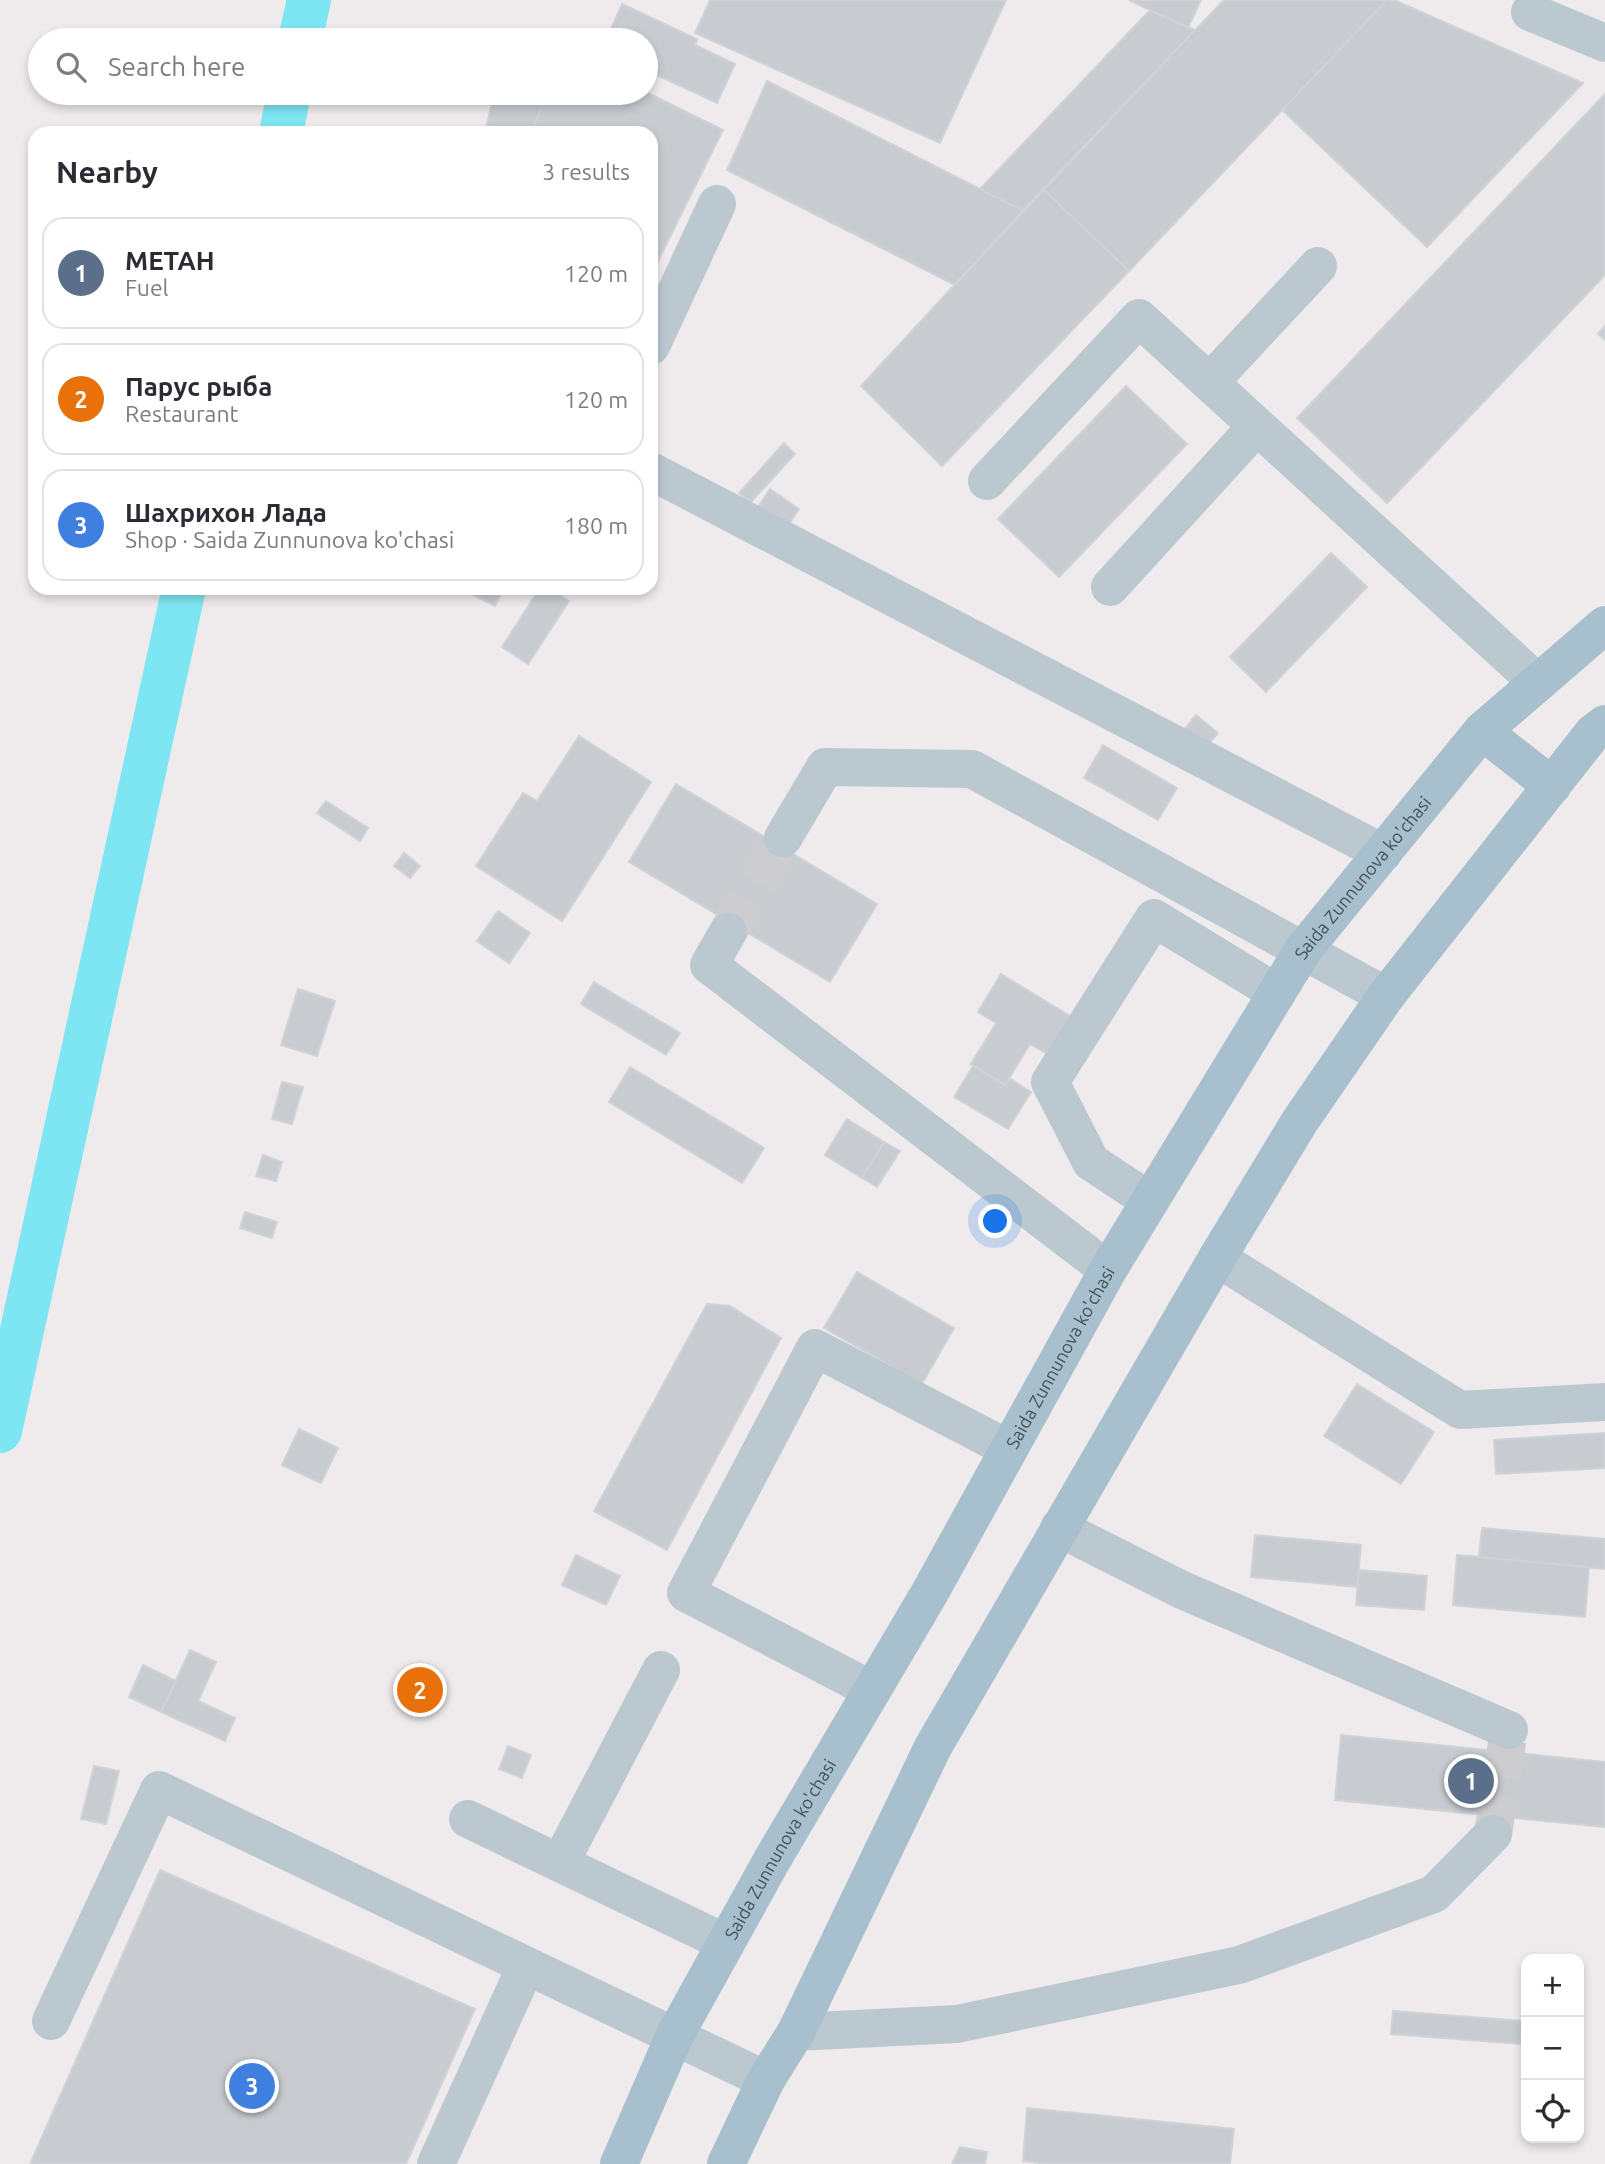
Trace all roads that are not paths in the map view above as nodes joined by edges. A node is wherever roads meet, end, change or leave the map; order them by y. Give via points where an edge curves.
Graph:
1 (1530, 12) dead end
2 (1605, 43) edge
3 (717, 204) dead end
4 (1318, 266) dead end
5 (658, 331) edge
6 (1210, 382) junction
7 (1257, 426) junction
8 (658, 475) edge
9 (986, 481) dead end
10 (1110, 586) dead end
11 (1605, 625) edge
12 (1538, 683) junction
13 (1605, 724) edge
14 (1482, 731) junction
15 (1552, 786) junction
16 (783, 838) tunnel mouth
17 (1382, 853) junction
18 (728, 932) tunnel mouth
19 (1303, 950) junction
20 (1277, 993) junction
21 (1386, 996) junction
22 (1150, 1200) junction
23 (1217, 1258) junction
24 (1108, 1270) junction
25 (1605, 1402) edge
26 (1009, 1449) junction
27 (1059, 1528) junction
28 (661, 1670) dead end
29 (872, 1690) junction
30 (1509, 1730) dead end
31 (468, 1819) dead end
32 (1493, 1834) tunnel mouth
33 (561, 1863) junction
34 (726, 1943) junction
35 (526, 1966) junction
36 (51, 2021) dead end
37 (796, 2032) junction
38 (674, 2037) junction
39 (766, 2080) junction
40 (436, 2164) edge
41 (619, 2164) edge
42 (726, 2164) edge

1 - 2 lane
3 - 5 lane
4 - 6 lane
6 - 7 lane
6 - 9 lane via 1139,318
7 - 10 lane
7 - 12 lane
8 - 17 lane
11 - 12 main road, Saida Zunnunova ko'chasi
12 - 14 main road, Saida Zunnunova ko'chasi
13 - 15 main road
14 - 15 main road
14 - 17 main road, Saida Zunnunova ko'chasi
15 - 21 main road
16 - 19 lane via 825,767 971,769
17 - 19 main road, Saida Zunnunova ko'chasi
18 - 24 lane via 709,965
19 - 20 main road, Saida Zunnunova ko'chasi
19 - 21 lane
20 - 22 main road, Saida Zunnunova ko'chasi
20 - 22 lane via 1154,918 1050,1082 1091,1162
21 - 23 main road via 1300,1121
22 - 24 main road, Saida Zunnunova ko'chasi
23 - 25 lane via 1460,1410
23 - 27 main road
24 - 26 main road, Saida Zunnunova ko'chasi
26 - 29 main road, Saida Zunnunova ko'chasi
26 - 29 lane via 815,1348 686,1593
27 - 30 lane via 1182,1590
27 - 37 main road via 933,1747
28 - 33 lane
29 - 34 main road, Saida Zunnunova ko'chasi
31 - 33 lane
32 - 37 lane via 1434,1894 1238,1965 957,2024
33 - 34 lane
34 - 38 main road, Saida Zunnunova ko'chasi
35 - 36 lane via 159,1790
35 - 38 lane
35 - 40 lane
37 - 39 main road
38 - 39 lane
38 - 41 main road, Saida Zunnunova ko'chasi
39 - 42 main road

